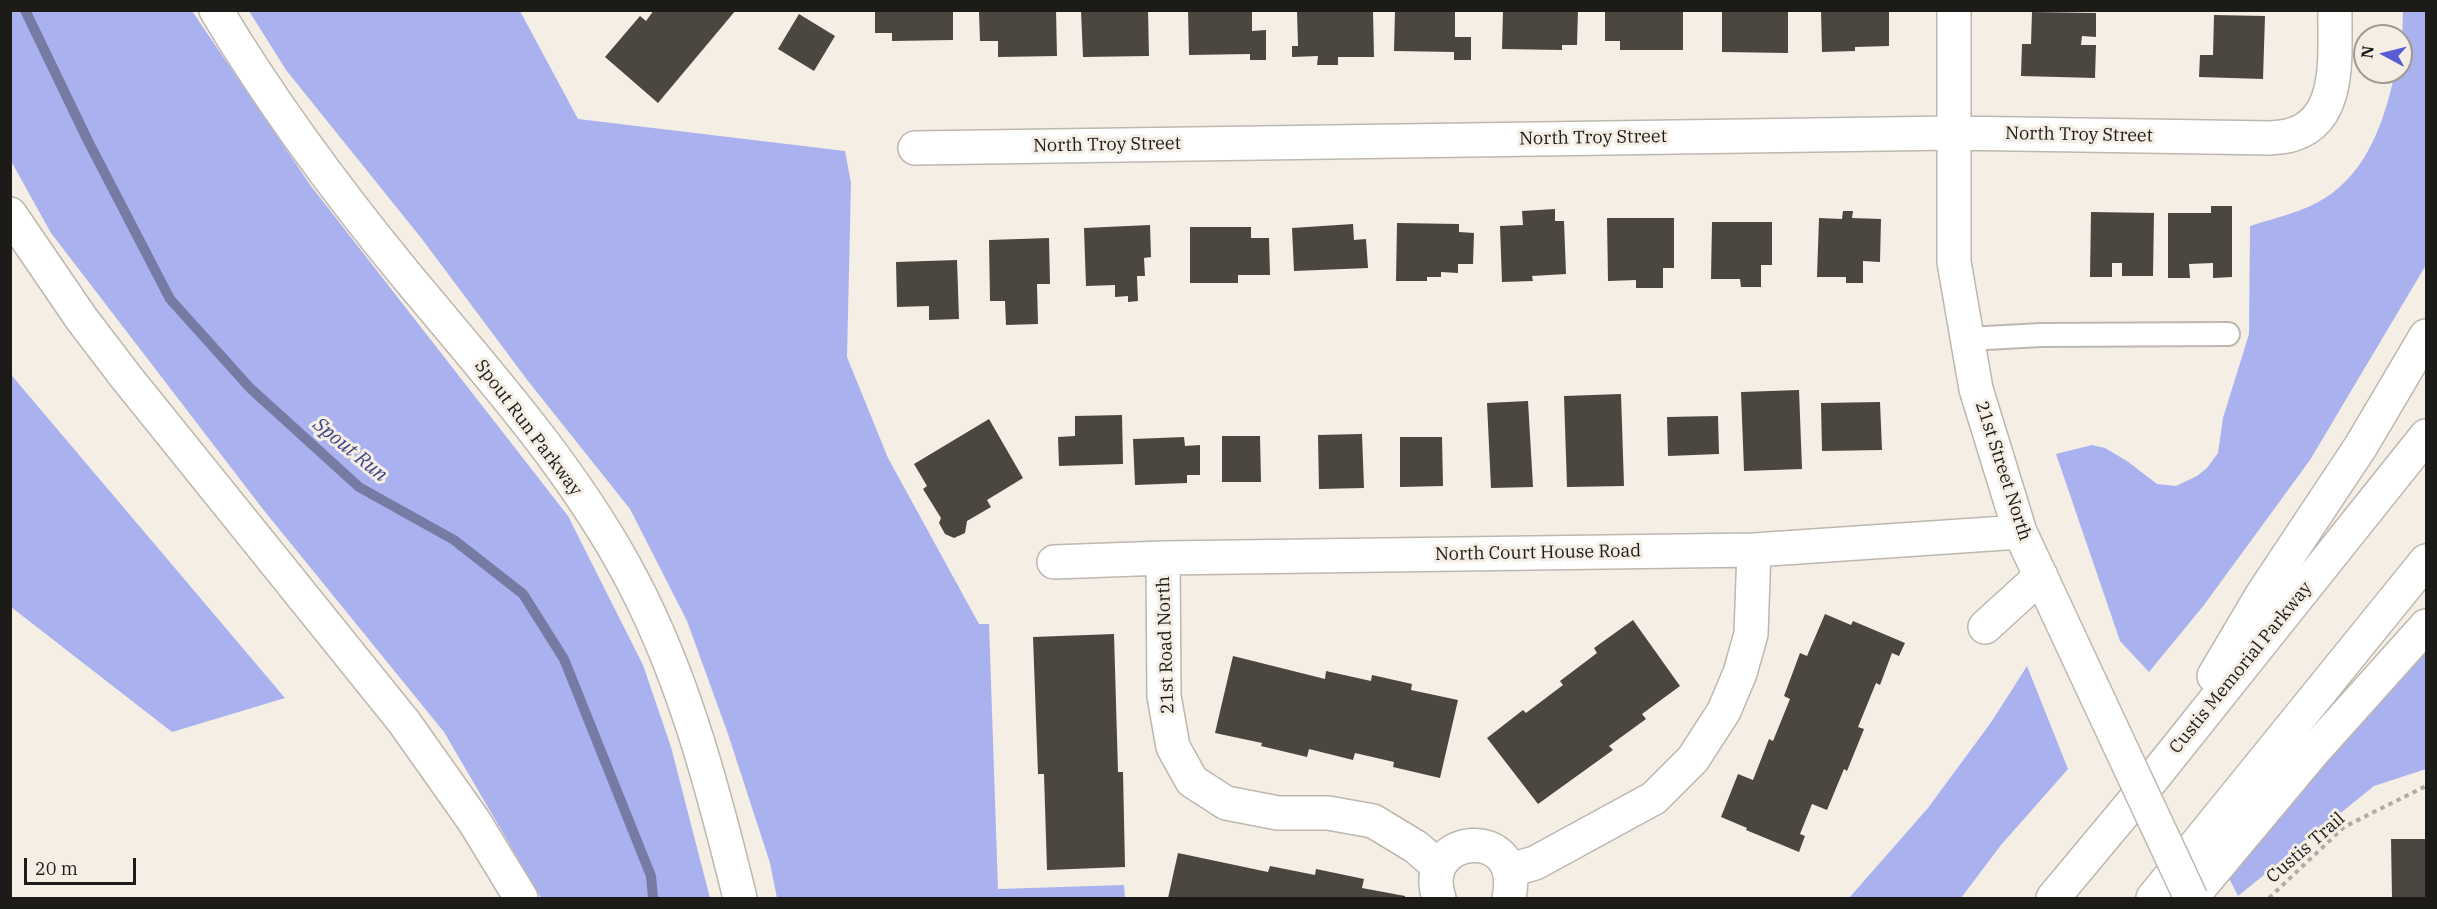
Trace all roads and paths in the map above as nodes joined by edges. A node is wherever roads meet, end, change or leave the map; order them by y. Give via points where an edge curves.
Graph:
1 (216, 10) edge
2 (1954, 10) edge
3 (2335, 10) edge
4 (1953, 133) junction
5 (915, 148) dead end
6 (10, 214) edge
7 (2228, 334) dead end
8 (2427, 336) edge
9 (1968, 339) junction
10 (2427, 436) edge
11 (2020, 532) junction
12 (1754, 550) junction
13 (1163, 558) junction
14 (2427, 561) edge
15 (1054, 562) dead end
16 (2041, 576) junction
17 (2427, 626) edge
18 (1985, 627) dead end
19 (2153, 778) junction
20 (2427, 786) edge
21 (1439, 883) edge
22 (1510, 884) edge
23 (521, 898) edge
24 (740, 898) edge
25 (2053, 898) edge
26 (2153, 898) edge
27 (2191, 898) edge
28 (2269, 898) edge

1 - 24 main road, Spout Run Parkway via 310,154 542,441 623,563 681,693
2 - 4 main road, 21st Street North
3 - 4 main road, North Troy Street via 2330,97 2321,115 2294,135 2271,138
4 - 5 main road, North Troy Street
4 - 9 main road, 21st Street North via 1954,262
6 - 23 main road via 138,393 404,722 474,821
7 - 9 lane
8 - 19 main road via 2331,494 2262,595
9 - 11 main road, 21st Street North via 1976,389
10 - 19 main road, Custis Memorial Parkway
11 - 12 main road, North Court House Road
11 - 16 main road, 21st Street North
12 - 13 main road, North Court House Road
12 - 22 main road, 21st Road North via 1750,634 1740,673 1724,711 1693,759 1654,798 1536,863
13 - 15 main road, North Court House Road
13 - 21 main road, 21st Road North via 1164,696 1173,747 1192,781 1226,803 1278,813 1328,813 1373,821 1416,847
14 - 26 main road
16 - 18 main road
16 - 27 main road, 21st Street North, bridge
17 - 27 main road via 2313,752
19 - 25 main road, Custis Memorial Parkway
20 - 28 path, Custis Trail via 2344,827
21 - 22 main road, 21st Road North via 1448,855 1460,847 1476,844 1502,857

